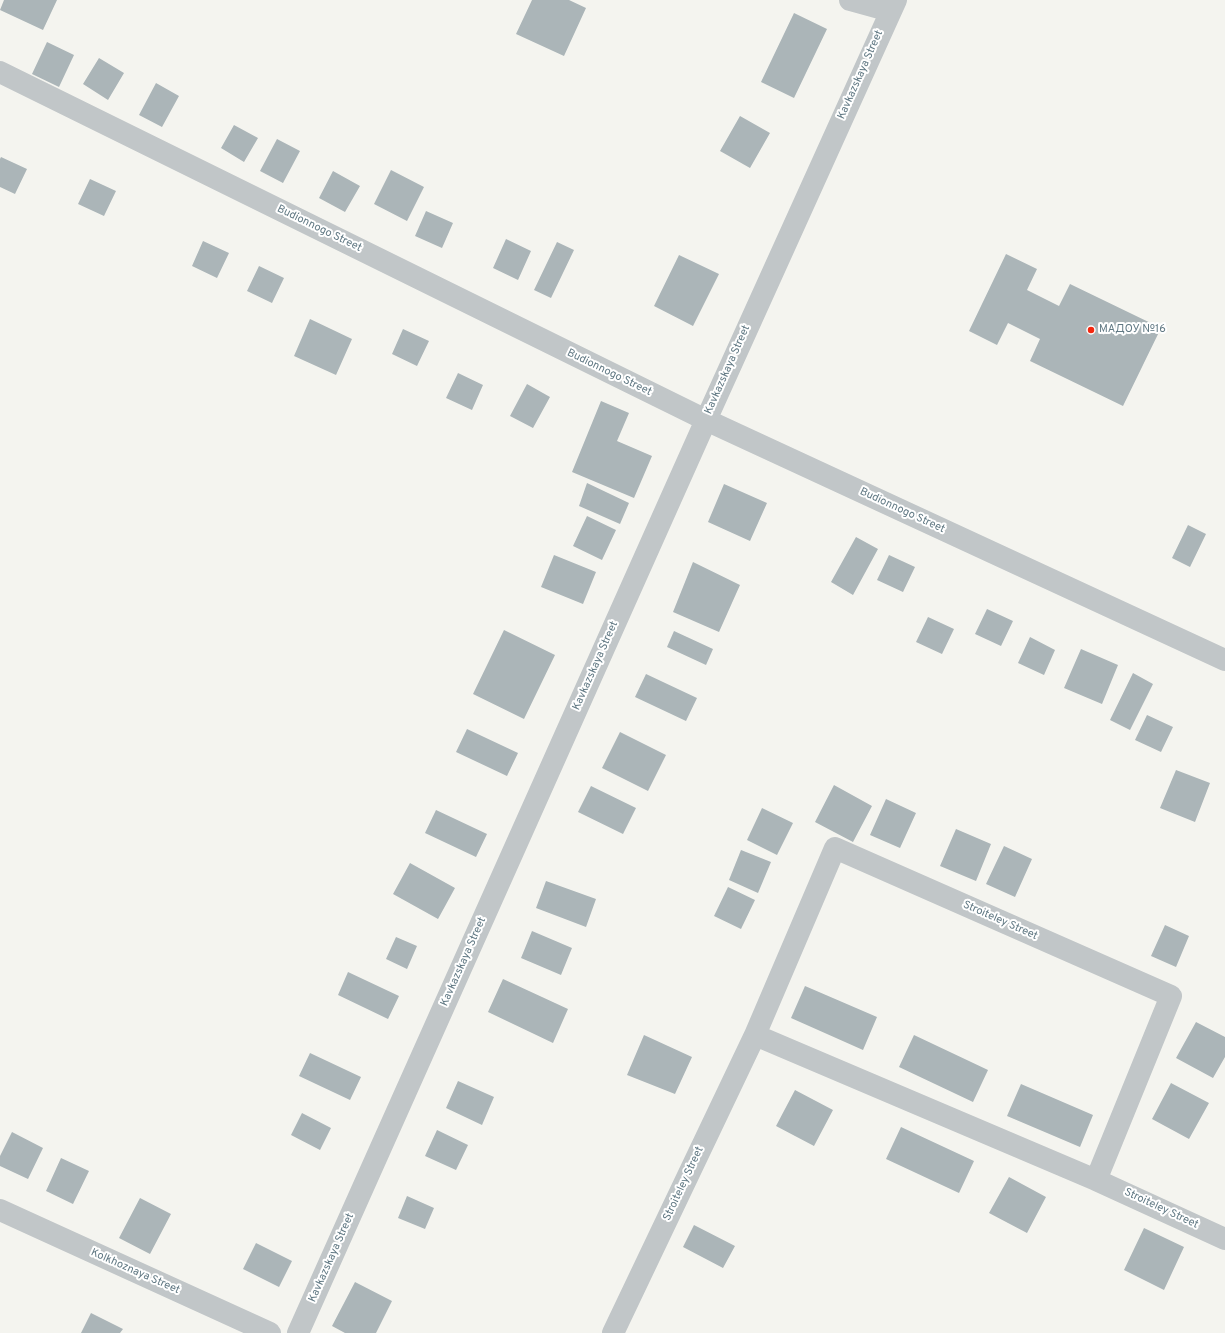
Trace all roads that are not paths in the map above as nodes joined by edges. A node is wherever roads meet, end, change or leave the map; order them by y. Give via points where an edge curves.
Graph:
1 (850, 0) edge
2 (893, 6) edge
3 (0, 72) edge
4 (706, 420) junction
5 (1225, 660) edge
6 (755, 1035) junction
7 (1096, 1180) junction
8 (0, 1210) edge
9 (1225, 1239) edge
10 (270, 1333) edge
11 (298, 1333) edge
12 (613, 1333) edge

1 - 2 street
2 - 4 street, Kavkazskaya Street
3 - 4 street, Budionnogo Street
4 - 5 street, Budionnogo Street
4 - 11 street, Kavkazskaya Street
6 - 7 street, Stroiteley Street
6 - 7 street, Stroiteley Street via 835,848 1171,996
6 - 12 street, Stroiteley Street
7 - 9 street, Stroiteley Street
8 - 10 street, Kolkhoznaya Street

